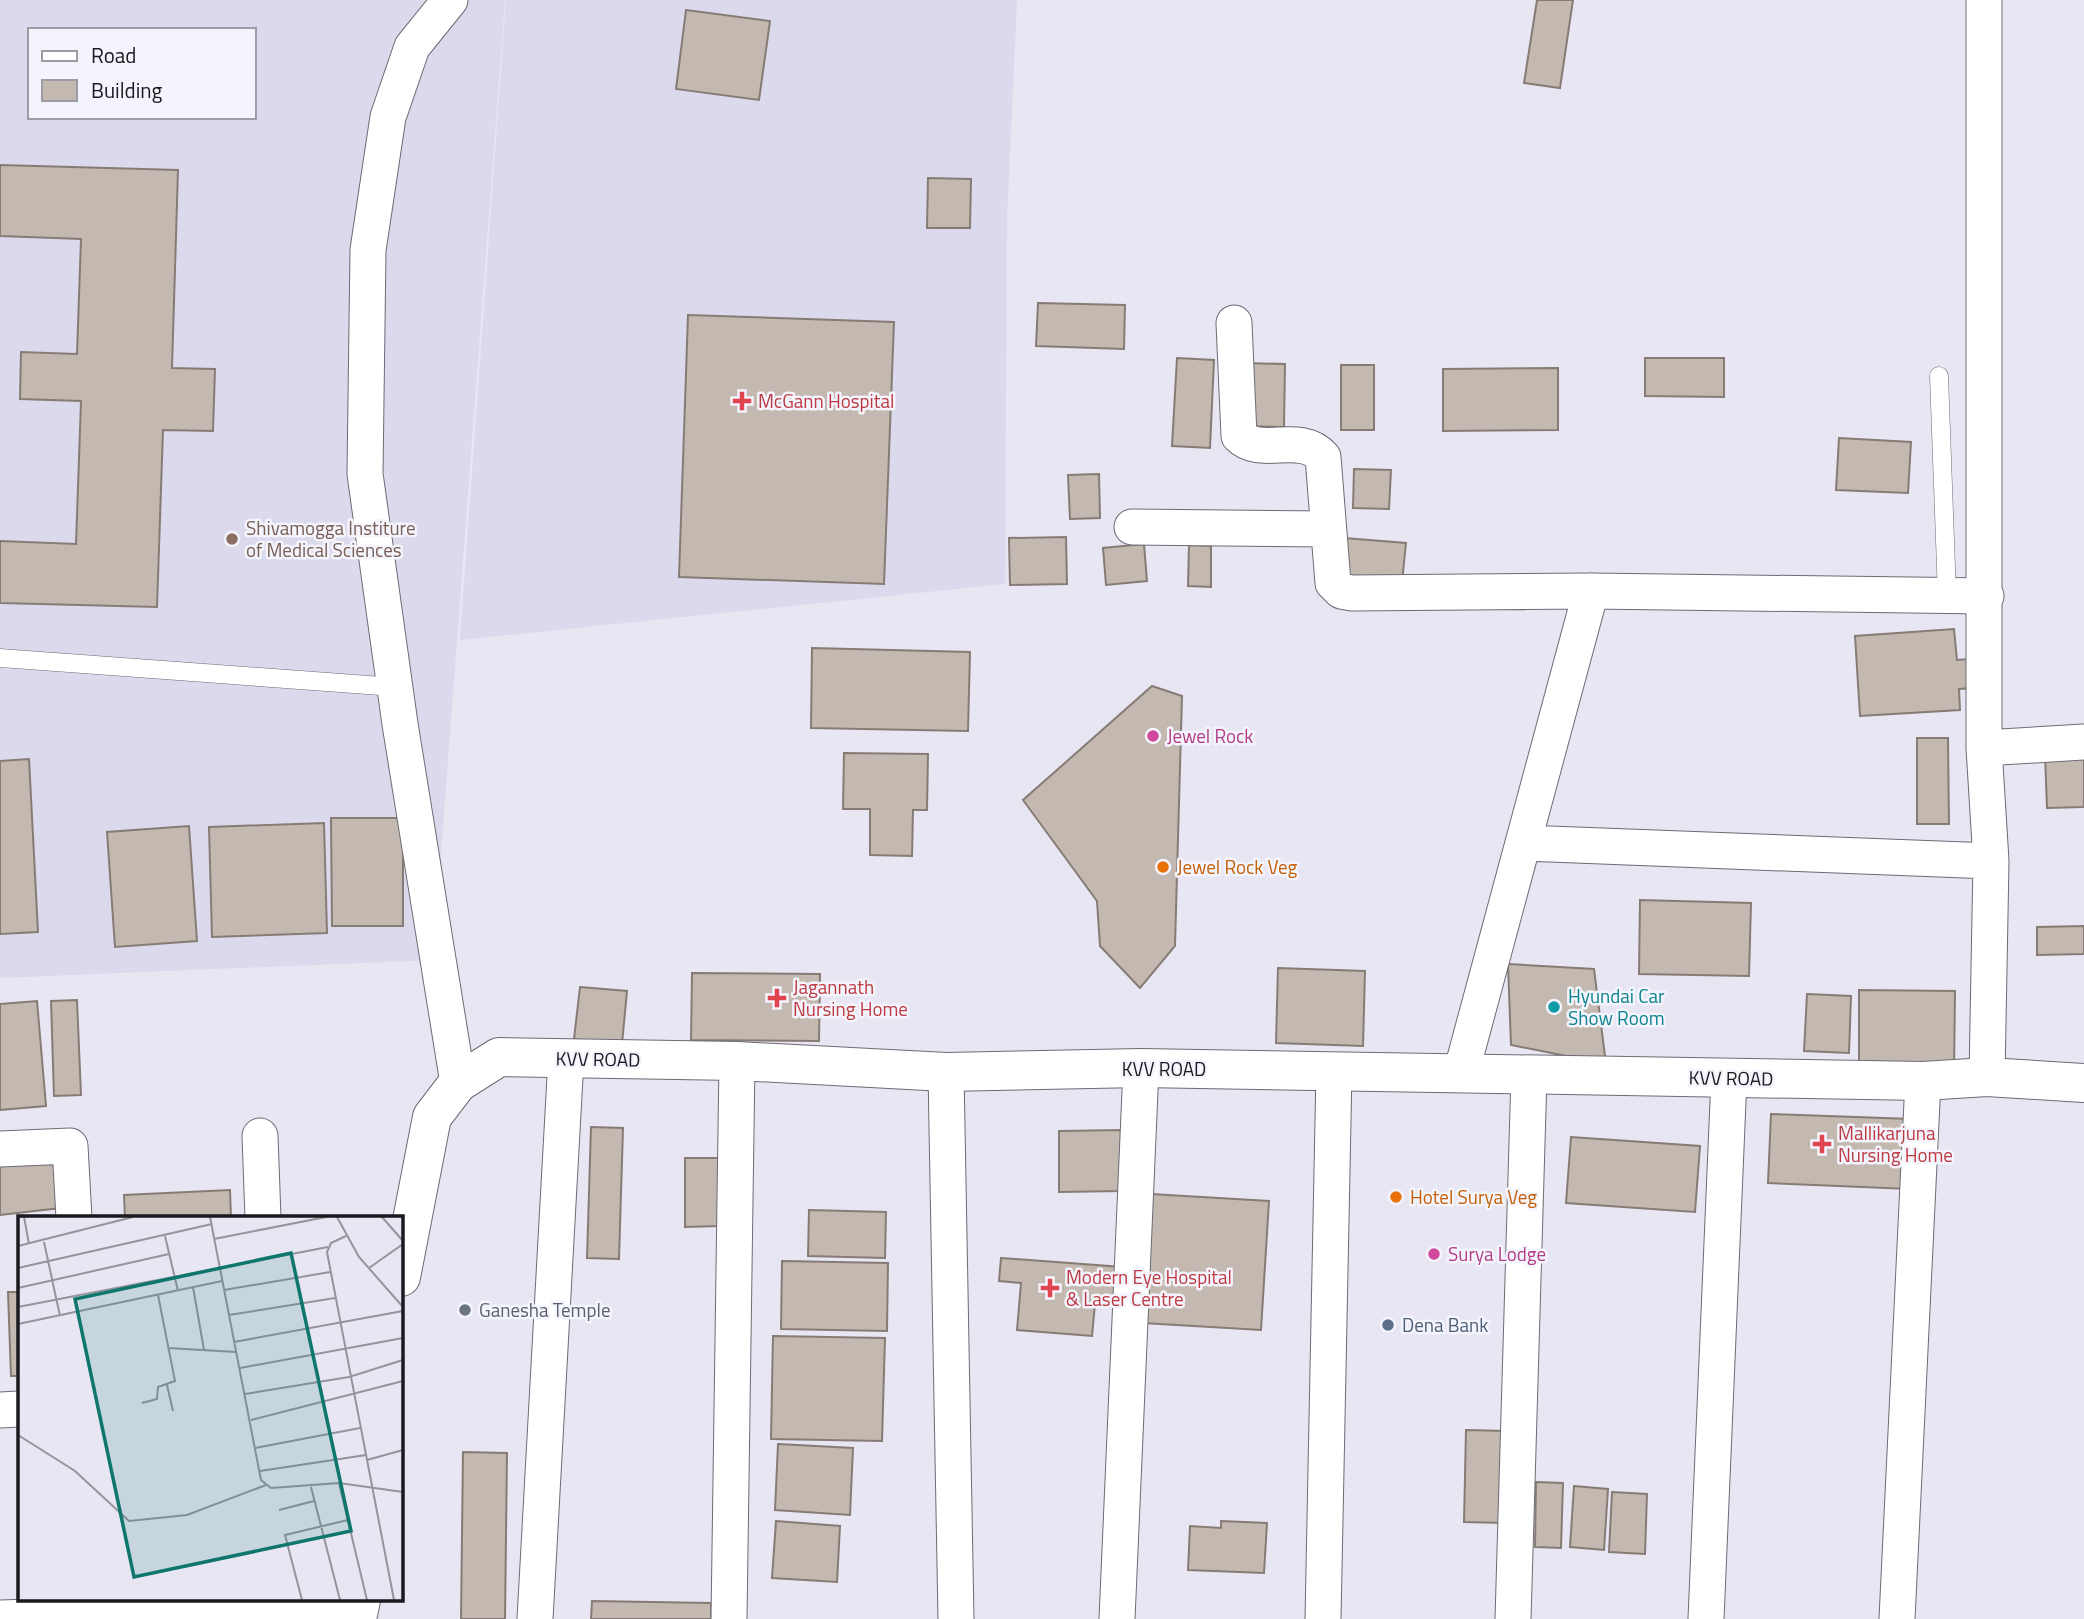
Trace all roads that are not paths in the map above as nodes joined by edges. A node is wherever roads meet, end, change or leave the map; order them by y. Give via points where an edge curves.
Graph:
1 (1984, 0) edge
2 (448, 1) edge
3 (1234, 323) dead end
4 (1939, 376) dead end
5 (1132, 527) dead end
6 (1328, 529) junction
7 (1591, 591) junction
8 (1947, 595) junction
9 (1986, 596) junction
10 (0, 658) edge
11 (395, 687) junction
12 (2084, 742) edge
13 (1984, 748) junction
14 (1523, 843) junction
15 (1991, 861) junction
16 (566, 1059) junction
17 (737, 1061) junction
18 (1141, 1068) junction
19 (1334, 1071) junction
20 (946, 1072) junction
21 (1461, 1073) junction
22 (1529, 1075) junction
23 (1987, 1077) junction
24 (1729, 1078) junction
25 (1923, 1081) junction
26 (458, 1083) junction
27 (2084, 1083) edge
28 (260, 1136) dead end
29 (0, 1149) edge
30 (74, 1216) edge
31 (263, 1216) edge
32 (402, 1272) edge
33 (18, 1409) edge
34 (0, 1410) edge
35 (81, 1607) edge
36 (360, 1608) edge
37 (0, 1618) edge
38 (535, 1619) edge
39 (729, 1619) edge
40 (956, 1619) edge
41 (1116, 1619) edge
42 (1323, 1619) edge
43 (1513, 1619) edge
44 (1706, 1619) edge
45 (1897, 1619) edge

1 - 9 street
2 - 11 street via 412,47 388,117 368,250 365,474
3 - 6 street via 1239,436 1249,444 1302,444 1323,457
4 - 8 lane
5 - 6 street
6 - 7 street via 1333,583 1341,591
7 - 8 street
7 - 14 street
8 - 9 street
9 - 13 street
10 - 11 lane
11 - 26 street
12 - 13 street
13 - 15 street
14 - 15 street
14 - 21 street
15 - 23 street
16 - 17 main road, KVV ROAD
16 - 26 main road, KVV ROAD via 499,1057
16 - 38 street
17 - 20 main road, KVV ROAD
17 - 39 street
18 - 19 main road, KVV ROAD
18 - 20 main road, KVV ROAD
18 - 41 street
19 - 21 main road, KVV ROAD
19 - 42 street
20 - 40 street
21 - 22 main road, KVV ROAD
22 - 24 main road, KVV ROAD
22 - 43 street
23 - 25 main road, KVV ROAD
23 - 27 main road, KVV ROAD
24 - 25 main road, KVV ROAD
24 - 44 street
25 - 45 street
26 - 32 main road, KVV ROAD via 432,1117
28 - 31 street
29 - 30 street via 70,1146
33 - 34 street
35 - 36 street
35 - 37 street

